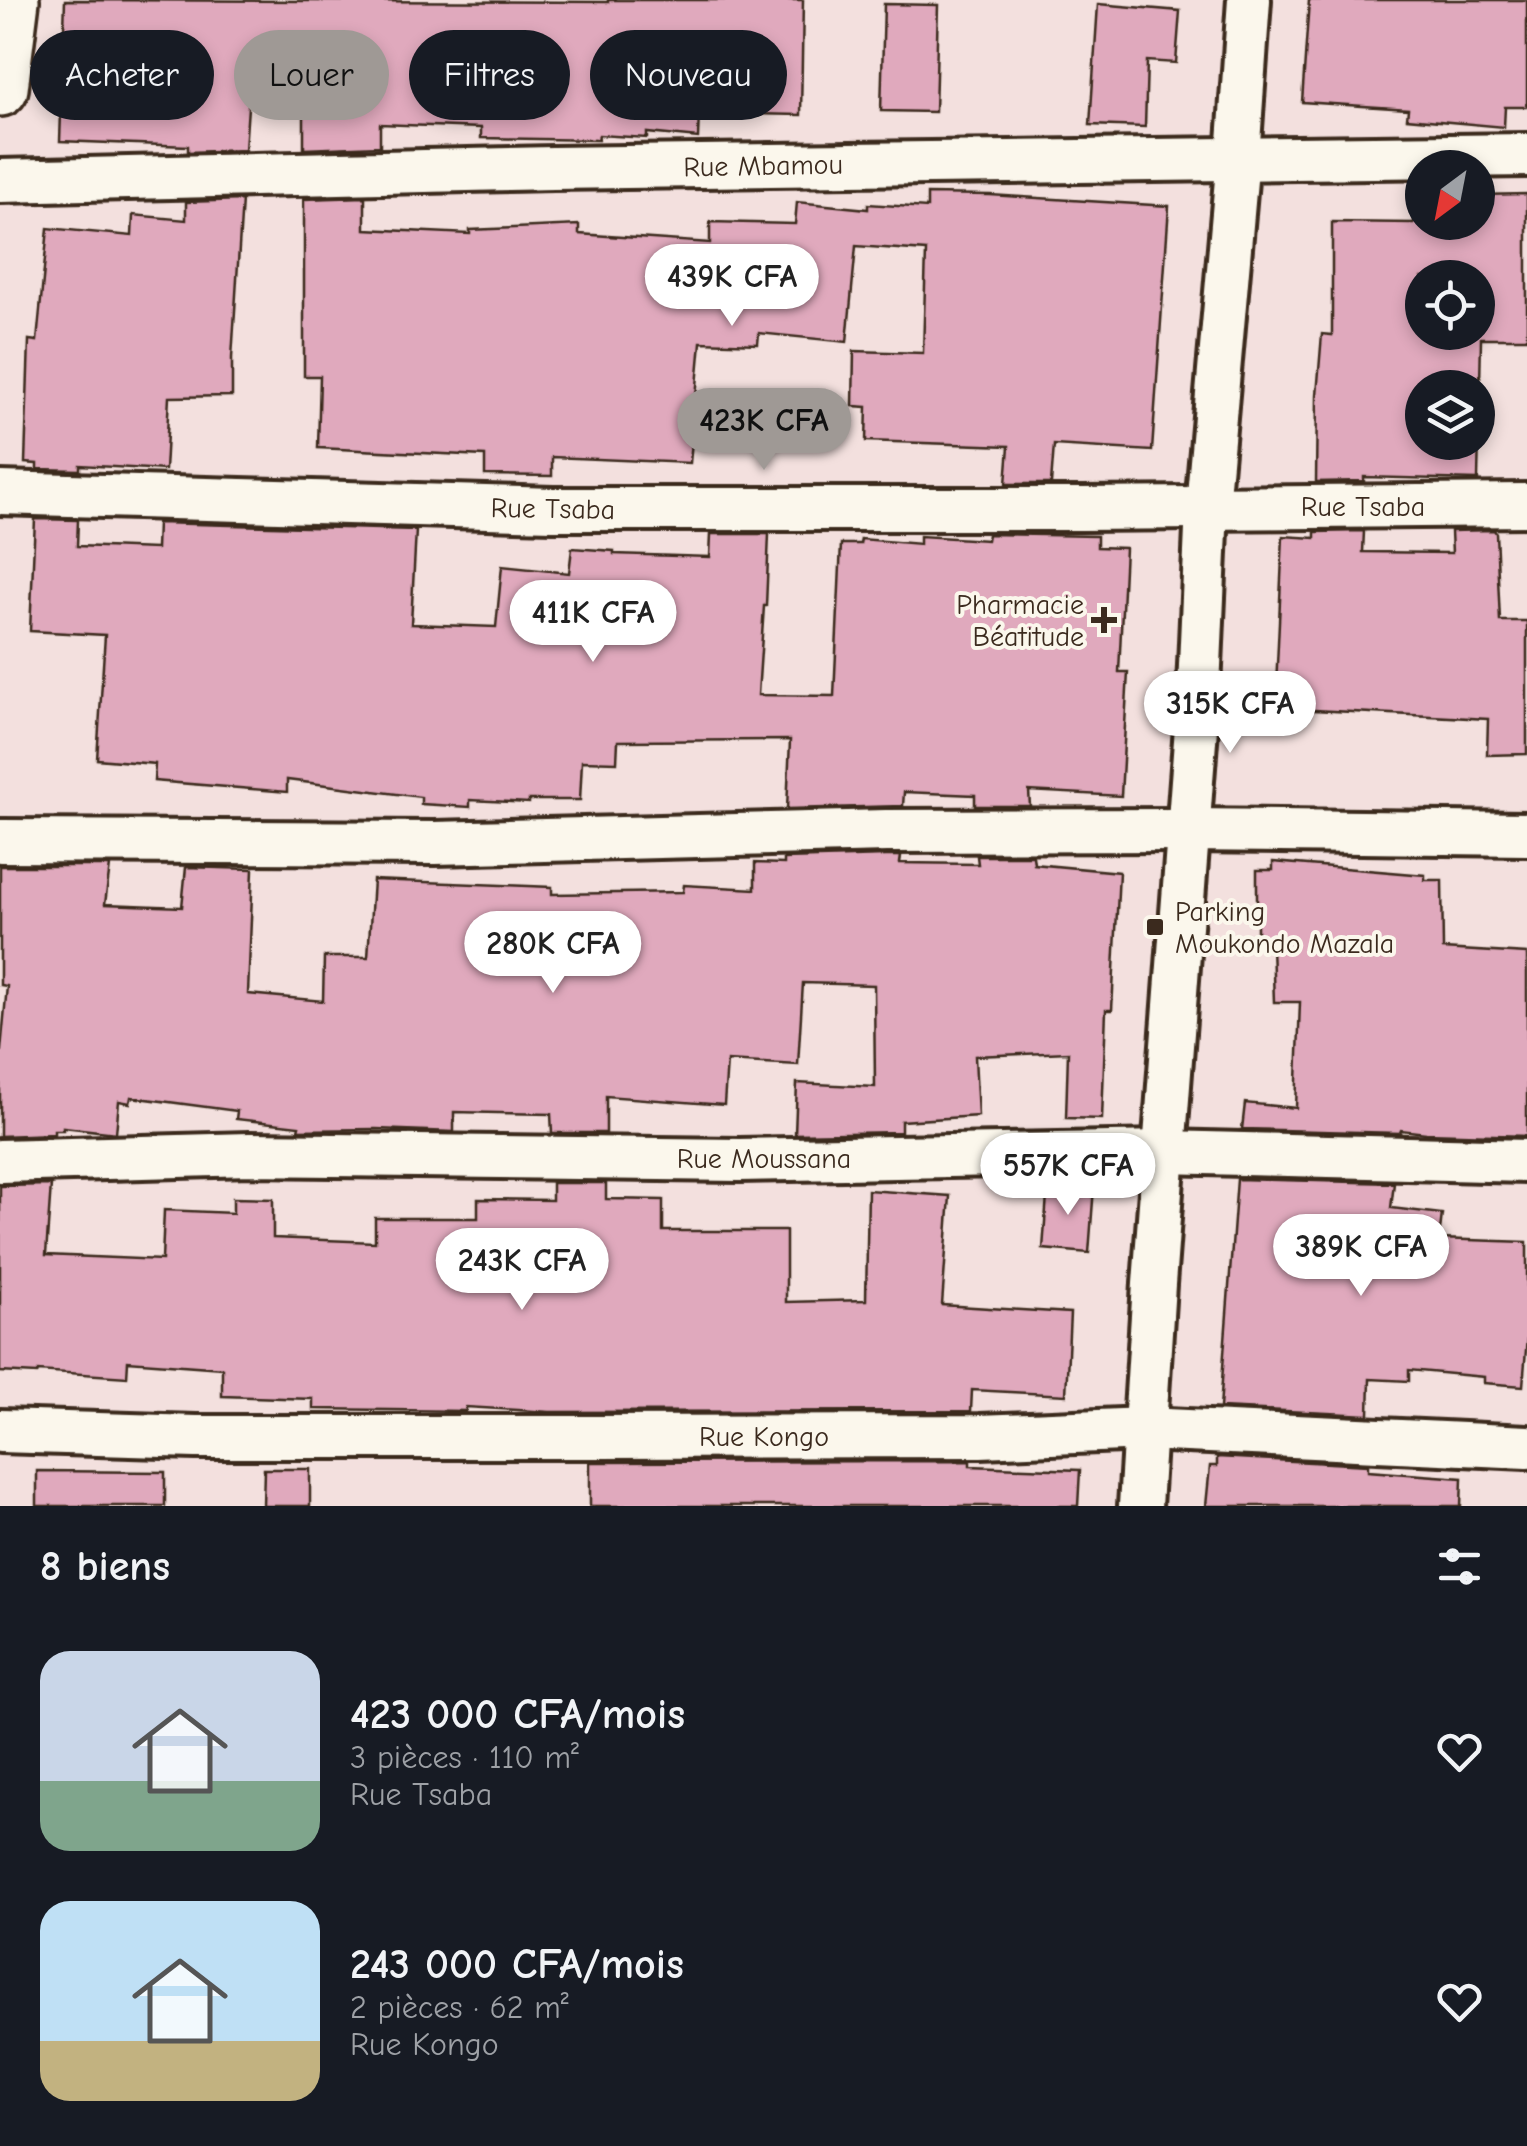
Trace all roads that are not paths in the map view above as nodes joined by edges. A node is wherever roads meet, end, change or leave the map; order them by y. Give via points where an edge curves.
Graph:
1 (11, 0) edge
2 (1249, 0) edge
3 (0, 88) edge
4 (1527, 155) edge
5 (1238, 157) junction
6 (0, 181) edge
7 (0, 493) edge
8 (1527, 505) edge
9 (1206, 506) junction
10 (1188, 830) junction
11 (1527, 834) edge
12 (0, 841) edge
13 (1164, 1152) junction
14 (0, 1161) edge
15 (1527, 1161) edge
16 (1145, 1429) junction
17 (0, 1431) edge
18 (1527, 1447) edge
19 (1140, 1506) edge

1 - 3 main road
2 - 5 street
4 - 5 street, Rue Mbamou
5 - 6 street, Rue Mbamou
5 - 9 street
7 - 9 street, Rue Tsaba via 553,509
8 - 9 street, Rue Tsaba
9 - 10 street
10 - 11 street
10 - 12 street via 886,830 435,843
10 - 13 street
13 - 14 street, Rue Moussana via 740,1160 250,1154
13 - 15 street, Rue Moussana
13 - 16 street
16 - 17 street, Rue Kongo via 616,1437
16 - 18 street, Rue Kongo
16 - 19 street

